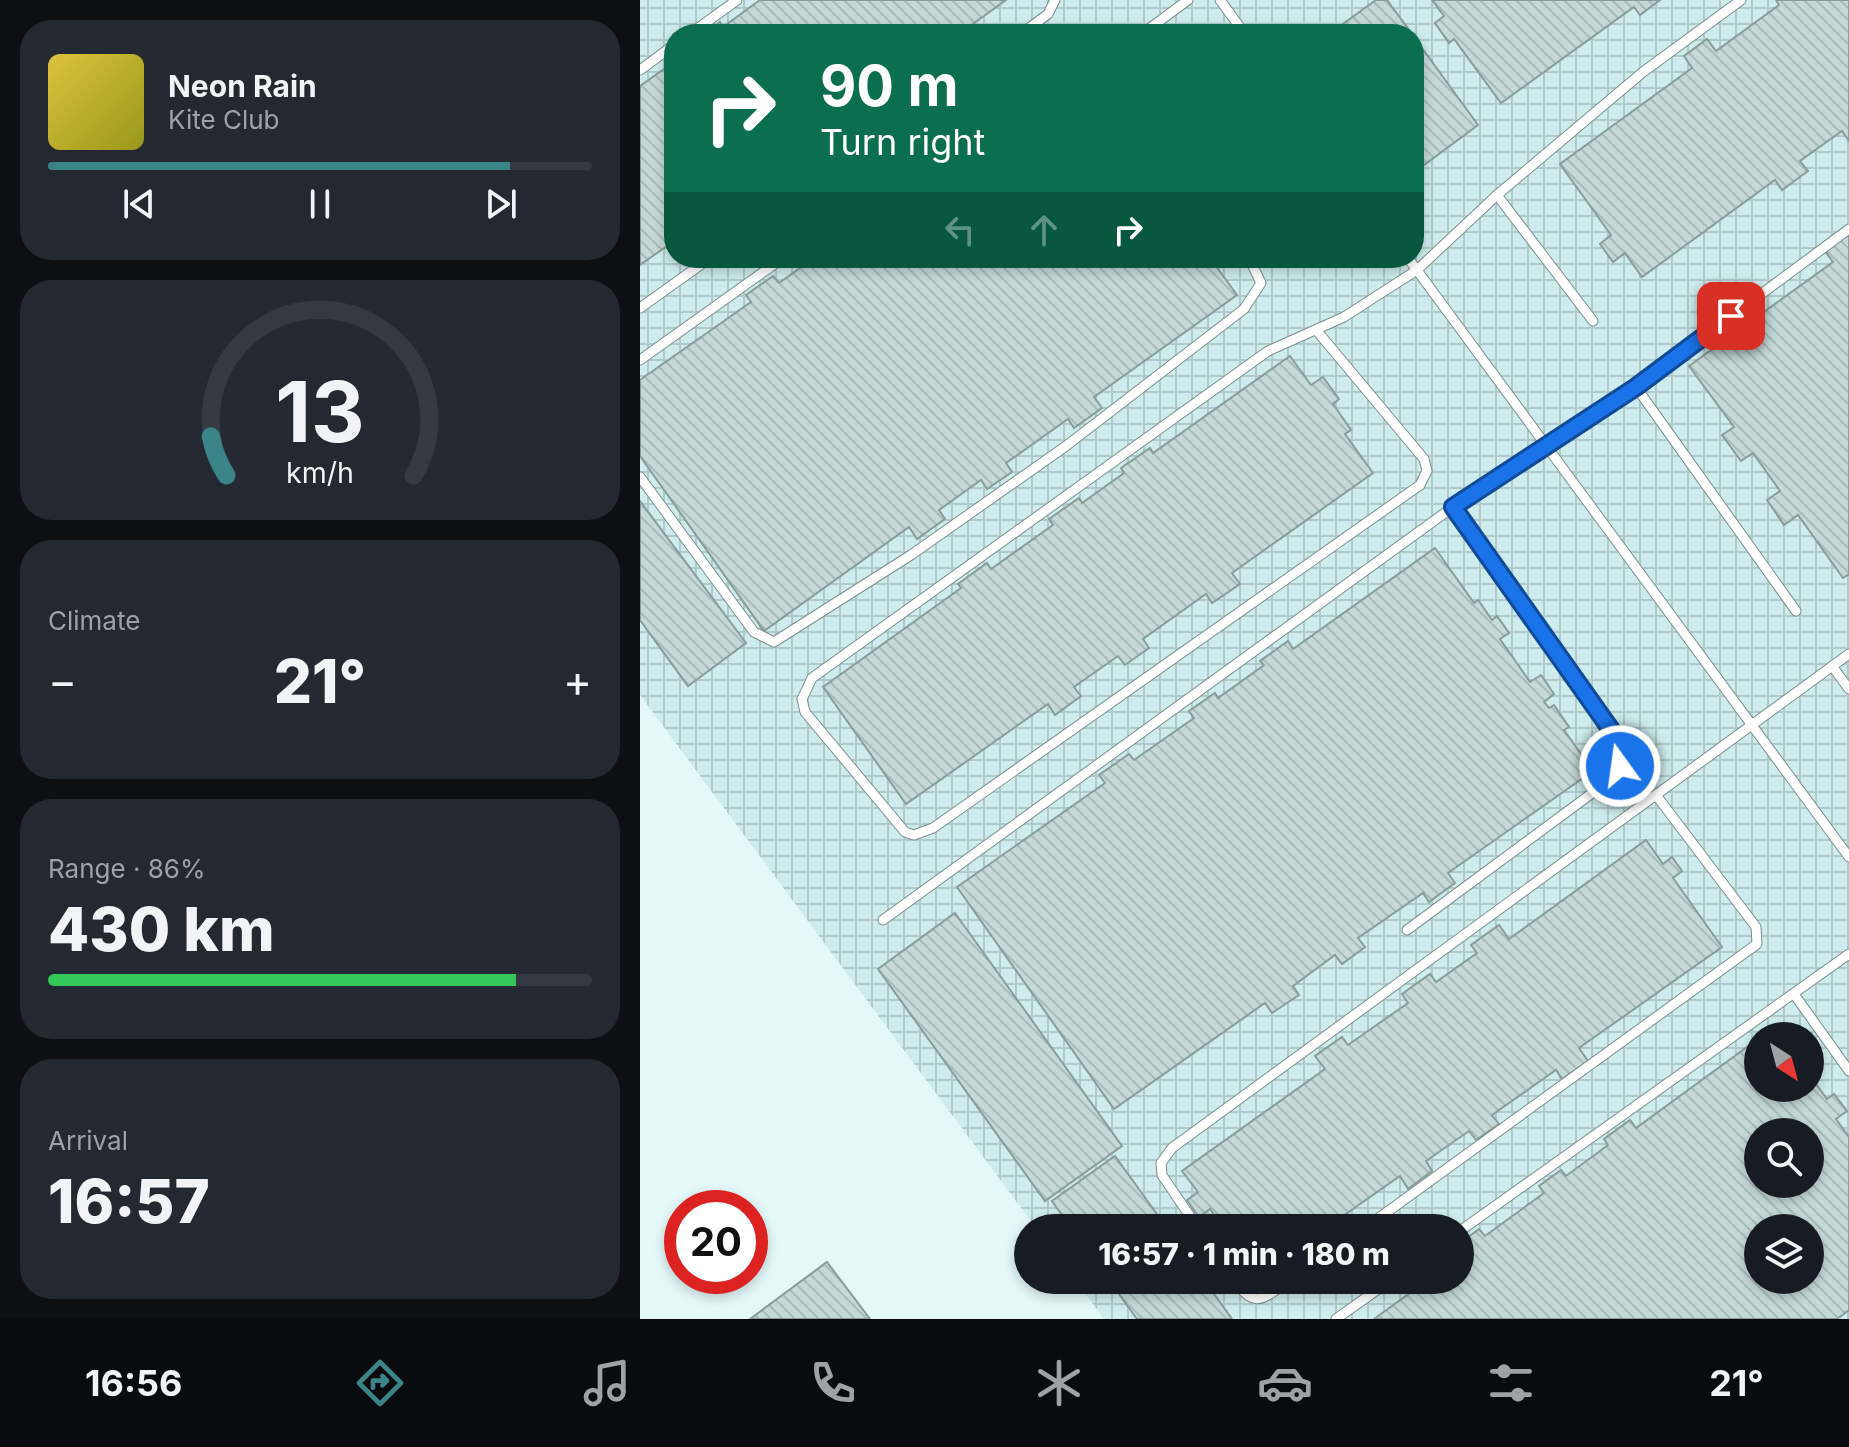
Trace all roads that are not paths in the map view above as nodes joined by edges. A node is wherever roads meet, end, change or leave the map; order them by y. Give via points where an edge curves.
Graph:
1 (737, 0) edge
2 (1055, 0) edge
3 (1188, 0) edge
4 (1220, 0) edge
5 (1741, 0) edge
6 (704, 24) edge
7 (1034, 24) edge
8 (1156, 24) edge
9 (1238, 24) edge
10 (664, 52) edge
11 (640, 70) edge
12 (1497, 195) junction
13 (1849, 229) edge
14 (1424, 263) edge
15 (696, 268) edge
16 (769, 268) edge
17 (1254, 268) edge
18 (1417, 270) joint
19 (640, 308) edge
20 (1593, 321) dead end
21 (1317, 331) junction
22 (640, 360) edge
23 (1636, 387) junction
24 (1546, 448) junction
25 (640, 477) edge
26 (1453, 507) junction
27 (1796, 611) dead end
28 (1849, 654) edge
29 (1832, 666) junction
30 (1849, 689) edge
31 (1752, 726) junction
32 (1656, 795) junction
33 (1849, 857) edge
34 (883, 920) dead end
35 (1407, 930) dead end
36 (1849, 954) edge
37 (1794, 994) junction
38 (1849, 1071) edge
39 (1188, 1214) edge
40 (1384, 1214) edge
41 (1474, 1221) edge
42 (1243, 1294) edge
43 (1270, 1294) edge
44 (1371, 1294) edge
45 (1336, 1319) edge

1 - 6 lane
2 - 7 lane
3 - 8 lane
4 - 9 lane
5 - 12 lane via 1643,72
10 - 11 lane
12 - 14 lane
12 - 20 lane
13 - 23 lane
15 - 19 lane
16 - 22 lane
17 - 25 lane via 1261,283 1244,309 1053,455 911,555 774,642 754,632
18 - 21 lane
18 - 24 lane
21 - 21 lane via 1424,459 1427,471 1420,485 933,828 914,835 905,832 805,712 802,699 812,678 1268,351
23 - 24 lane
23 - 27 lane
24 - 26 lane
24 - 31 lane
26 - 34 lane
26 - 35 lane via 1622,752 1614,777
28 - 29 lane
29 - 30 lane
29 - 31 lane
31 - 32 lane
31 - 33 lane
32 - 39 lane via 1172,1148 1161,1163 1162,1175
32 - 40 lane via 1756,927 1757,944
36 - 37 lane
37 - 38 lane
37 - 41 lane
42 - 43 lane via 1253,1300
44 - 45 lane

